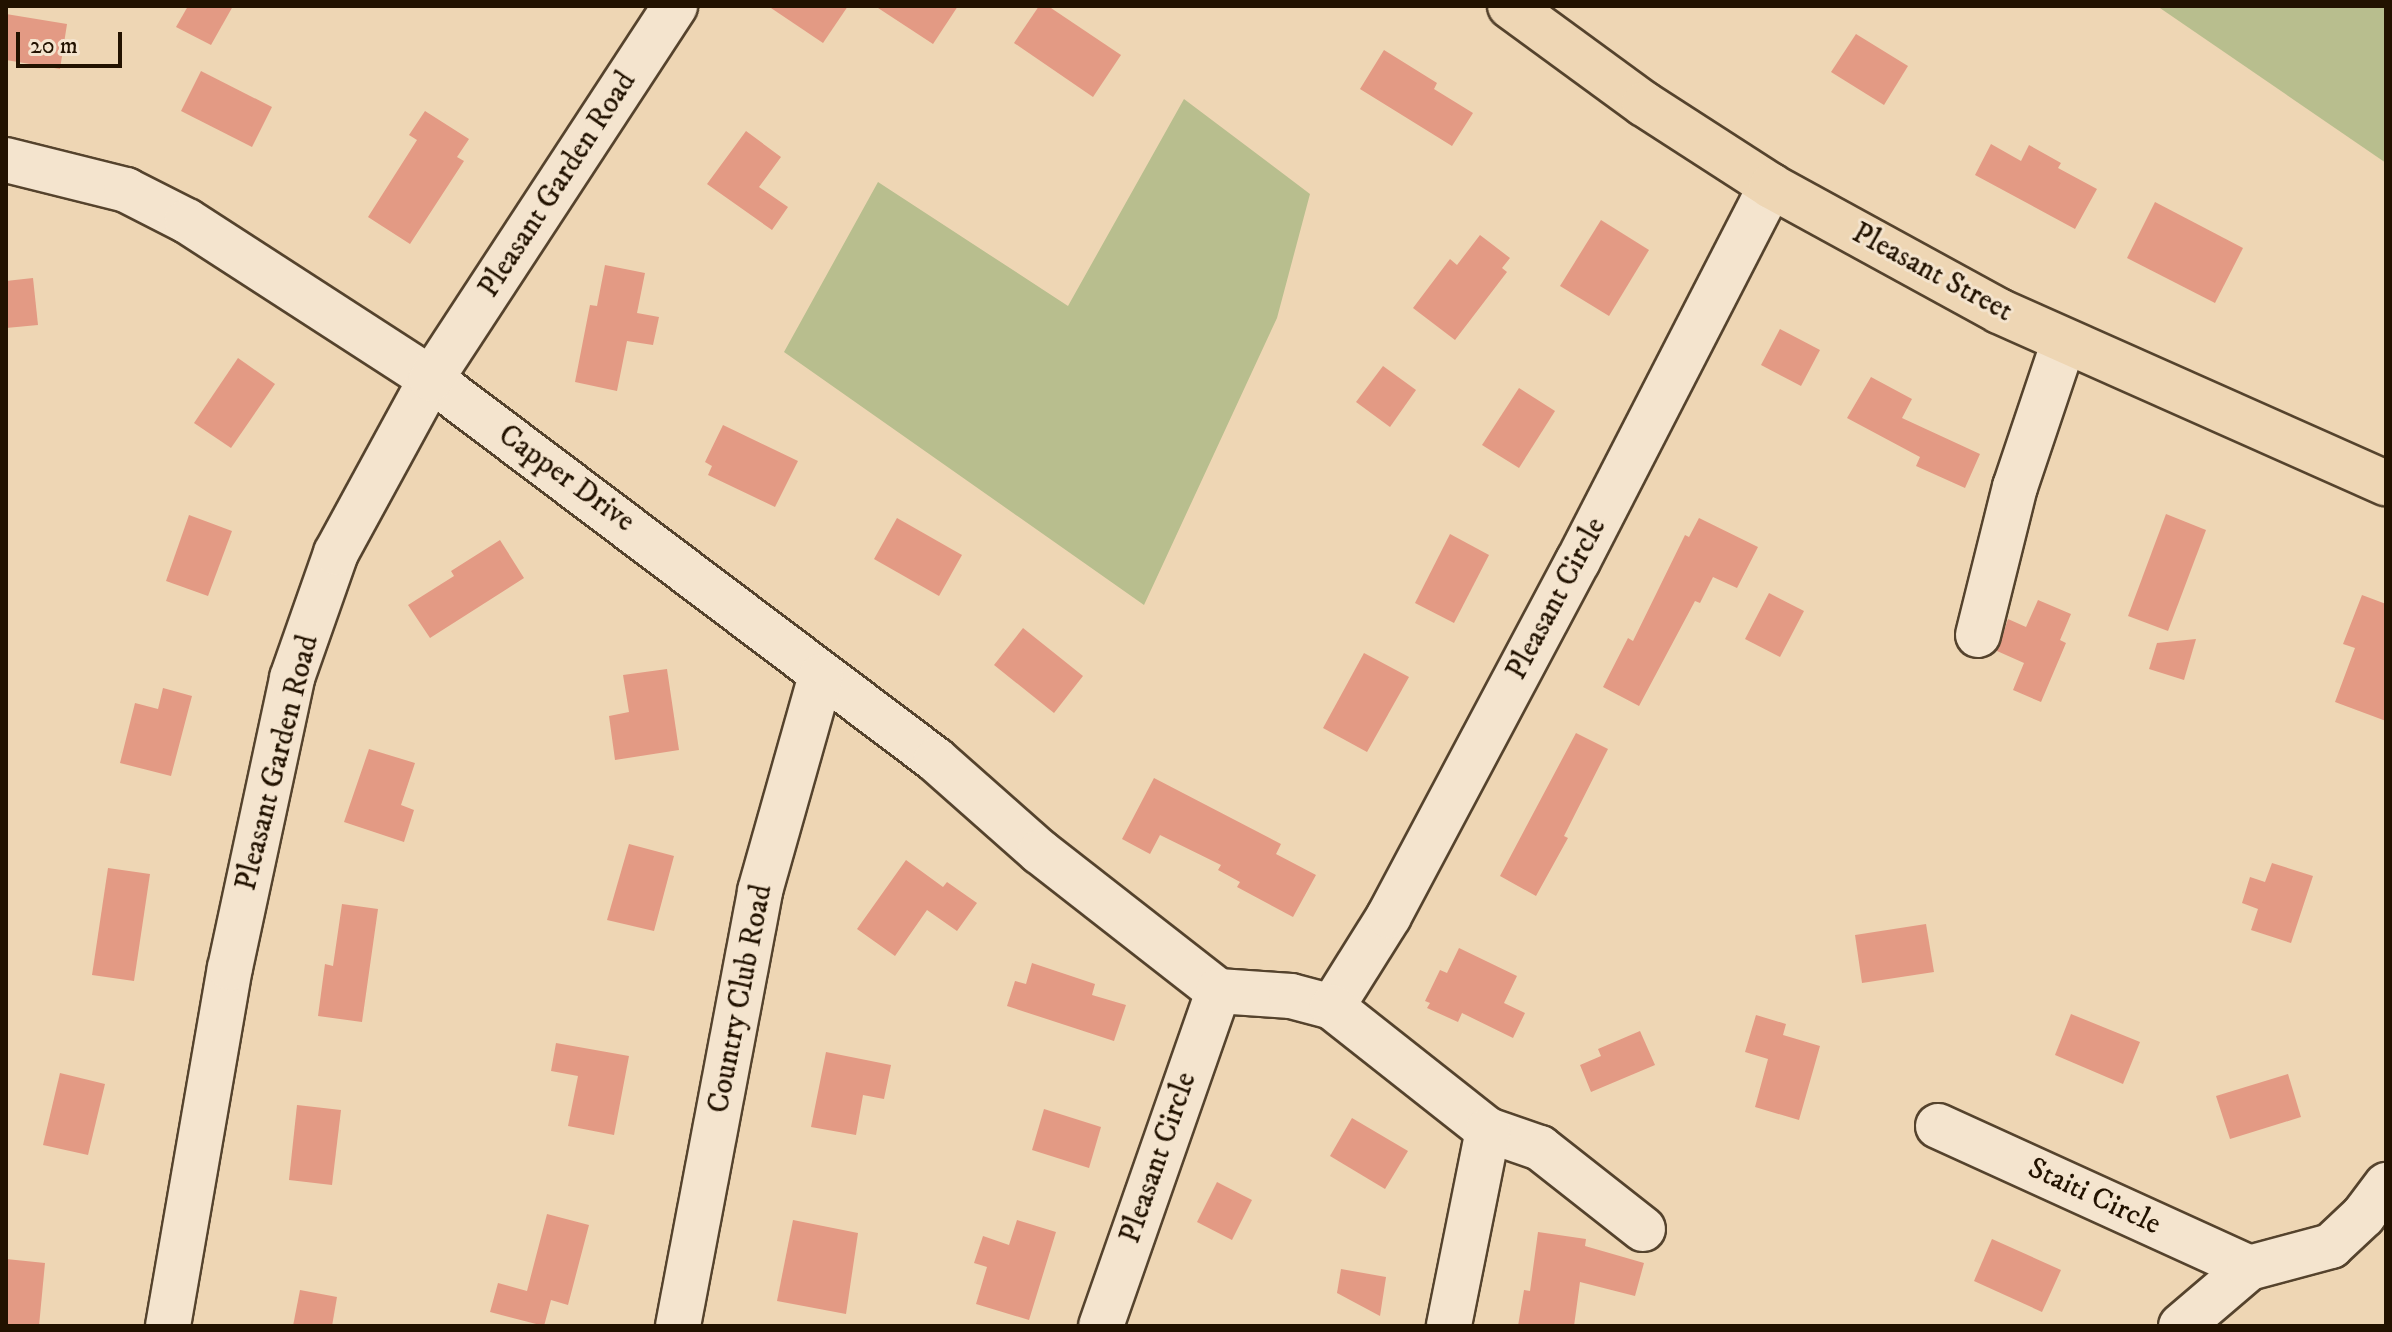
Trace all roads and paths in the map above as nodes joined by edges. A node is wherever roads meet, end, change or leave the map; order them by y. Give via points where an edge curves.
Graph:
1 (675, 6) edge
2 (1510, 6) edge
3 (6, 160) edge
4 (1771, 186) junction
5 (2064, 341) junction
6 (431, 379) junction
7 (2386, 483) edge
8 (1978, 635) dead end
9 (821, 676) junction
10 (1218, 991) junction
11 (1332, 1007) junction
12 (1938, 1126) dead end
13 (1488, 1130) junction
14 (2386, 1185) edge
15 (1643, 1229) dead end
16 (2249, 1268) junction
17 (168, 1326) edge
18 (678, 1326) edge
19 (1101, 1326) edge
20 (1449, 1326) edge
21 (2181, 1326) edge

1 - 6 street, Pleasant Garden Road
2 - 4 main road, Pleasant Street via 1644,104
3 - 6 street, Capper Drive via 138,196 187,221
4 - 5 main road, Pleasant Street
4 - 11 street, Pleasant Circle via 1389,916
5 - 7 main road, Pleasant Street
5 - 8 street via 2015,487
6 - 9 street, Capper Drive
6 - 17 street, Pleasant Garden Road via 336,553 292,678 230,968
9 - 10 street, Capper Drive via 936,760 1076,882
9 - 18 street, Country Club Road via 760,891
10 - 11 street via 1291,996
10 - 19 street, Pleasant Circle
11 - 13 street
12 - 16 street, Staiti Circle
13 - 15 street via 1540,1148
13 - 20 street
14 - 16 street via 2331,1246
16 - 21 street

